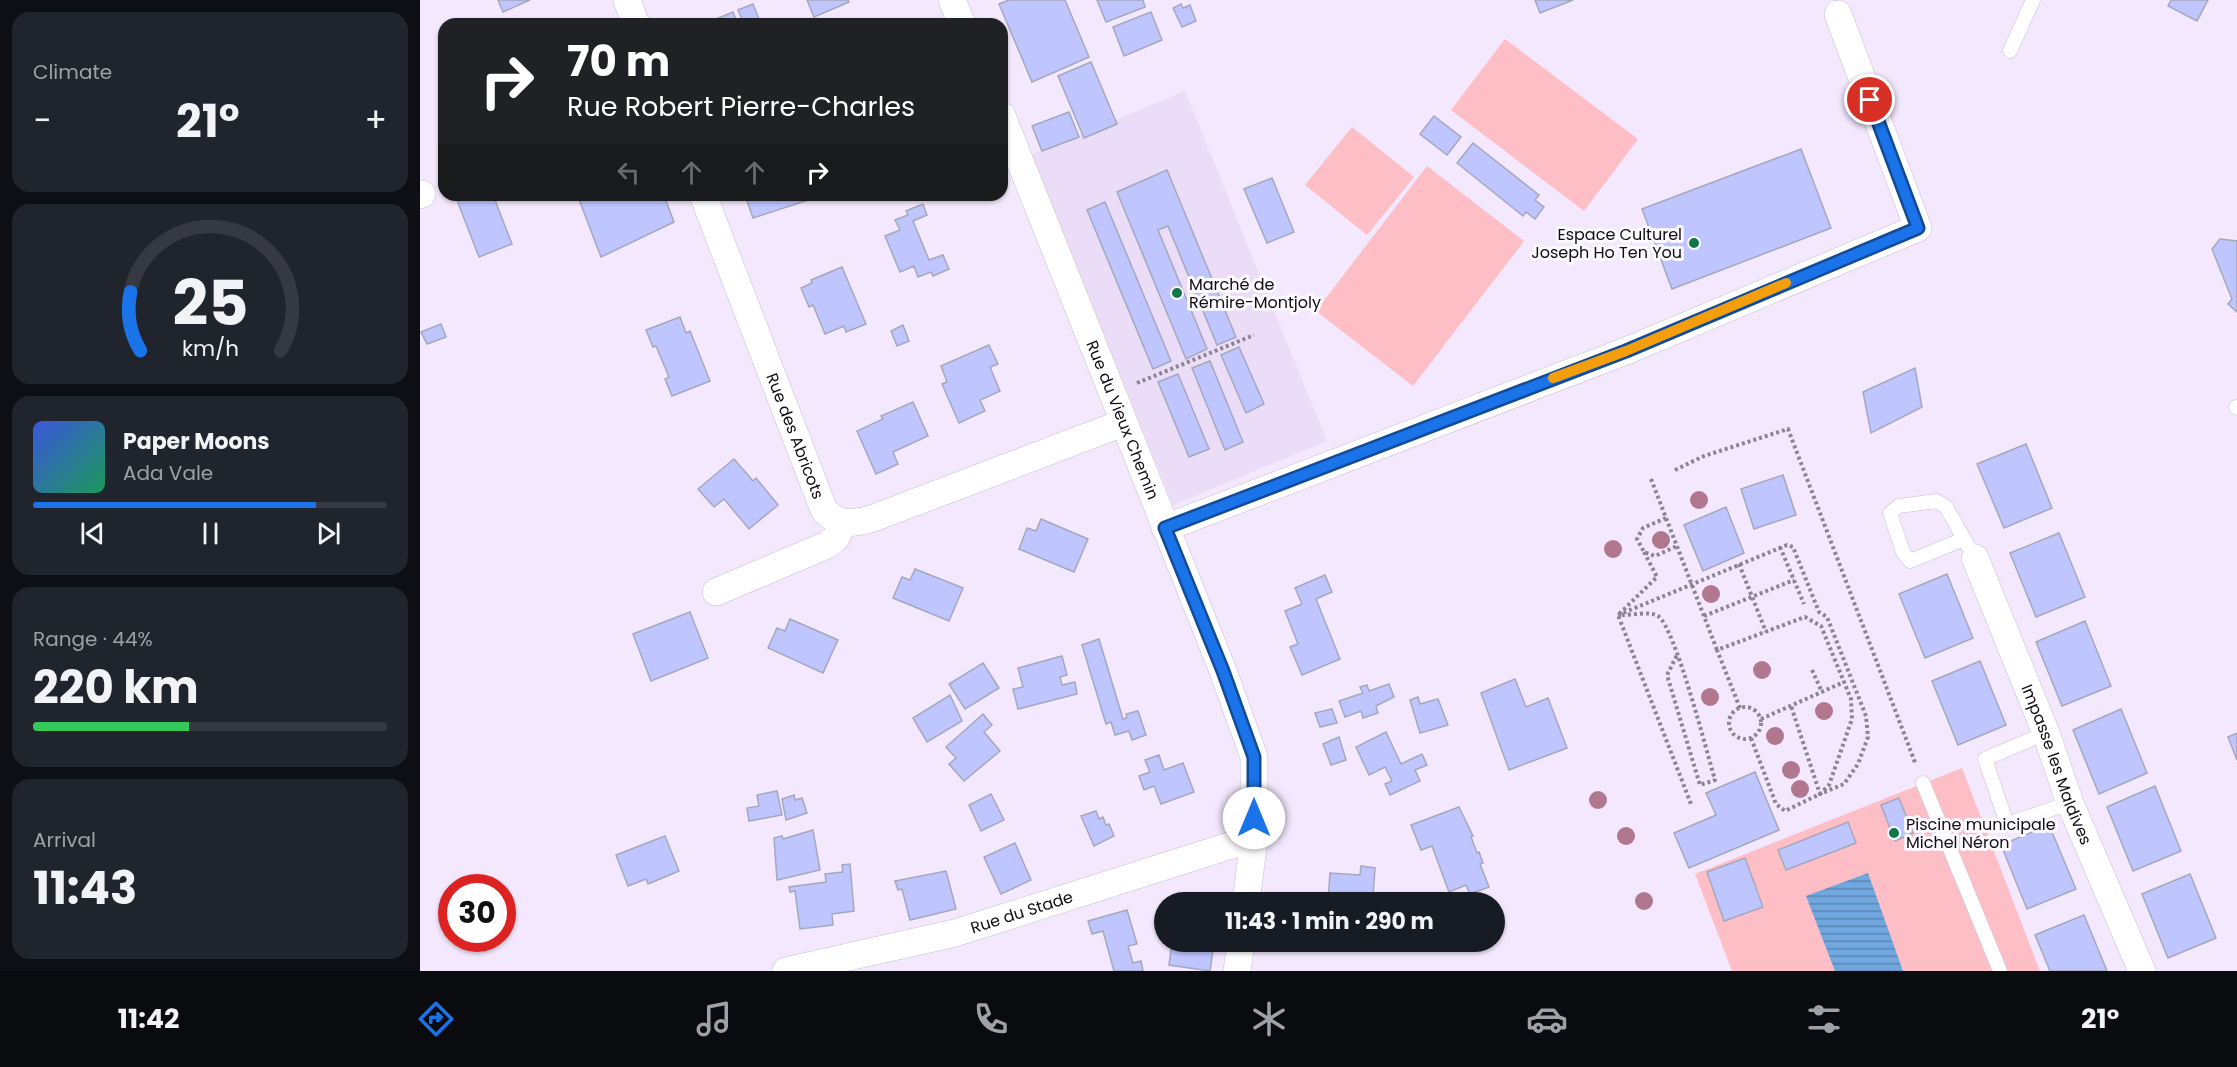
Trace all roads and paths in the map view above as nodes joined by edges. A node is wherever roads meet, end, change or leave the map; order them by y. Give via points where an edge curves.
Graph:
1 (627, 0) edge
2 (952, 0) edge
3 (2032, 0) edge
4 (1840, 7) edge
5 (634, 18) edge
6 (960, 18) edge
7 (2010, 51) dead end
8 (1008, 131) edge
9 (705, 201) edge
10 (1254, 335) dead end
11 (1113, 396) junction
12 (1123, 423) junction
13 (1675, 470) dead end
14 (1651, 479) dead end
15 (1666, 518) junction
16 (843, 523) junction
17 (1165, 528) junction
18 (1677, 546) junction
19 (1780, 547) junction
20 (1969, 548) junction
21 (1644, 552) junction
22 (1739, 564) junction
23 (1794, 579) junction
24 (1692, 584) junction
25 (716, 592) dead end
26 (1752, 597) junction
27 (1803, 604) dead end
28 (1618, 615) junction
29 (1704, 616) junction
30 (1766, 632) junction
31 (1717, 650) junction
32 (1677, 655) junction
33 (1812, 670) dead end
34 (1844, 682) junction
35 (1822, 692) junction
36 (1791, 706) junction
37 (1740, 708) junction
38 (1761, 719) junction
39 (2046, 733) junction
40 (1750, 738) junction
41 (1923, 783) joint
42 (1820, 794) junction
43 (2070, 803) junction
44 (1691, 804) dead end
45 (1254, 838) junction
46 (1247, 892) edge
47 (1240, 952) edge
48 (786, 971) edge
49 (1237, 971) edge
50 (2000, 971) edge
51 (2142, 971) edge

1 - 5 street
2 - 6 street
3 - 7 lane
4 - 17 street via 1918,228 1626,351
8 - 11 street, Rue du Vieux Chemin
9 - 16 street, Rue des Abricots via 824,510
10 - 11 path via 1129,385
11 - 12 street, Rue du Vieux Chemin
12 - 16 street via 871,519
12 - 17 street, Rue du Vieux Chemin
13 - 41 path via 1704,456 1788,429
14 - 15 path
15 - 18 path
15 - 21 path via 1643,528 1638,538
16 - 25 street via 837,538 827,545
17 - 45 street, Rue du Vieux Chemin via 1254,757
18 - 21 path via 1655,556
18 - 24 path
19 - 22 path
19 - 23 path
19 - 42 path via 1793,547 1819,612 1827,617 1866,716 1868,736 1858,764 1844,784
20 - 20 lane via 1946,507 1937,501 1899,506 1890,513 1910,561
20 - 39 street, Impasse les Maldives
21 - 28 path via 1657,577
22 - 24 path
22 - 26 path
23 - 26 path
23 - 27 path
24 - 28 path
24 - 29 path
26 - 29 path
26 - 30 path
28 - 32 path via 1655,614 1665,621
28 - 44 path
29 - 31 path
30 - 31 path
30 - 34 path via 1805,617 1814,620 1821,626
31 - 37 path
32 - 32 path via 1715,780 1700,785 1667,675
33 - 35 path
34 - 35 path
34 - 42 path via 1851,699 1852,719 1829,784
35 - 36 path
36 - 38 path
36 - 42 path
37 - 38 path via 1751,708
37 - 40 path via 1730,719 1731,730 1738,737
38 - 40 path via 1760,729
39 - 43 street, Impasse les Maldives
39 - 43 lane via 1985,759 2007,824
40 - 42 path via 1776,804 1785,811
41 - 50 lane
43 - 51 street, Impasse les Maldives
45 - 46 street, Rue du Vieux Chemin
45 - 48 street, Rue du Stade via 955,933
47 - 49 street

